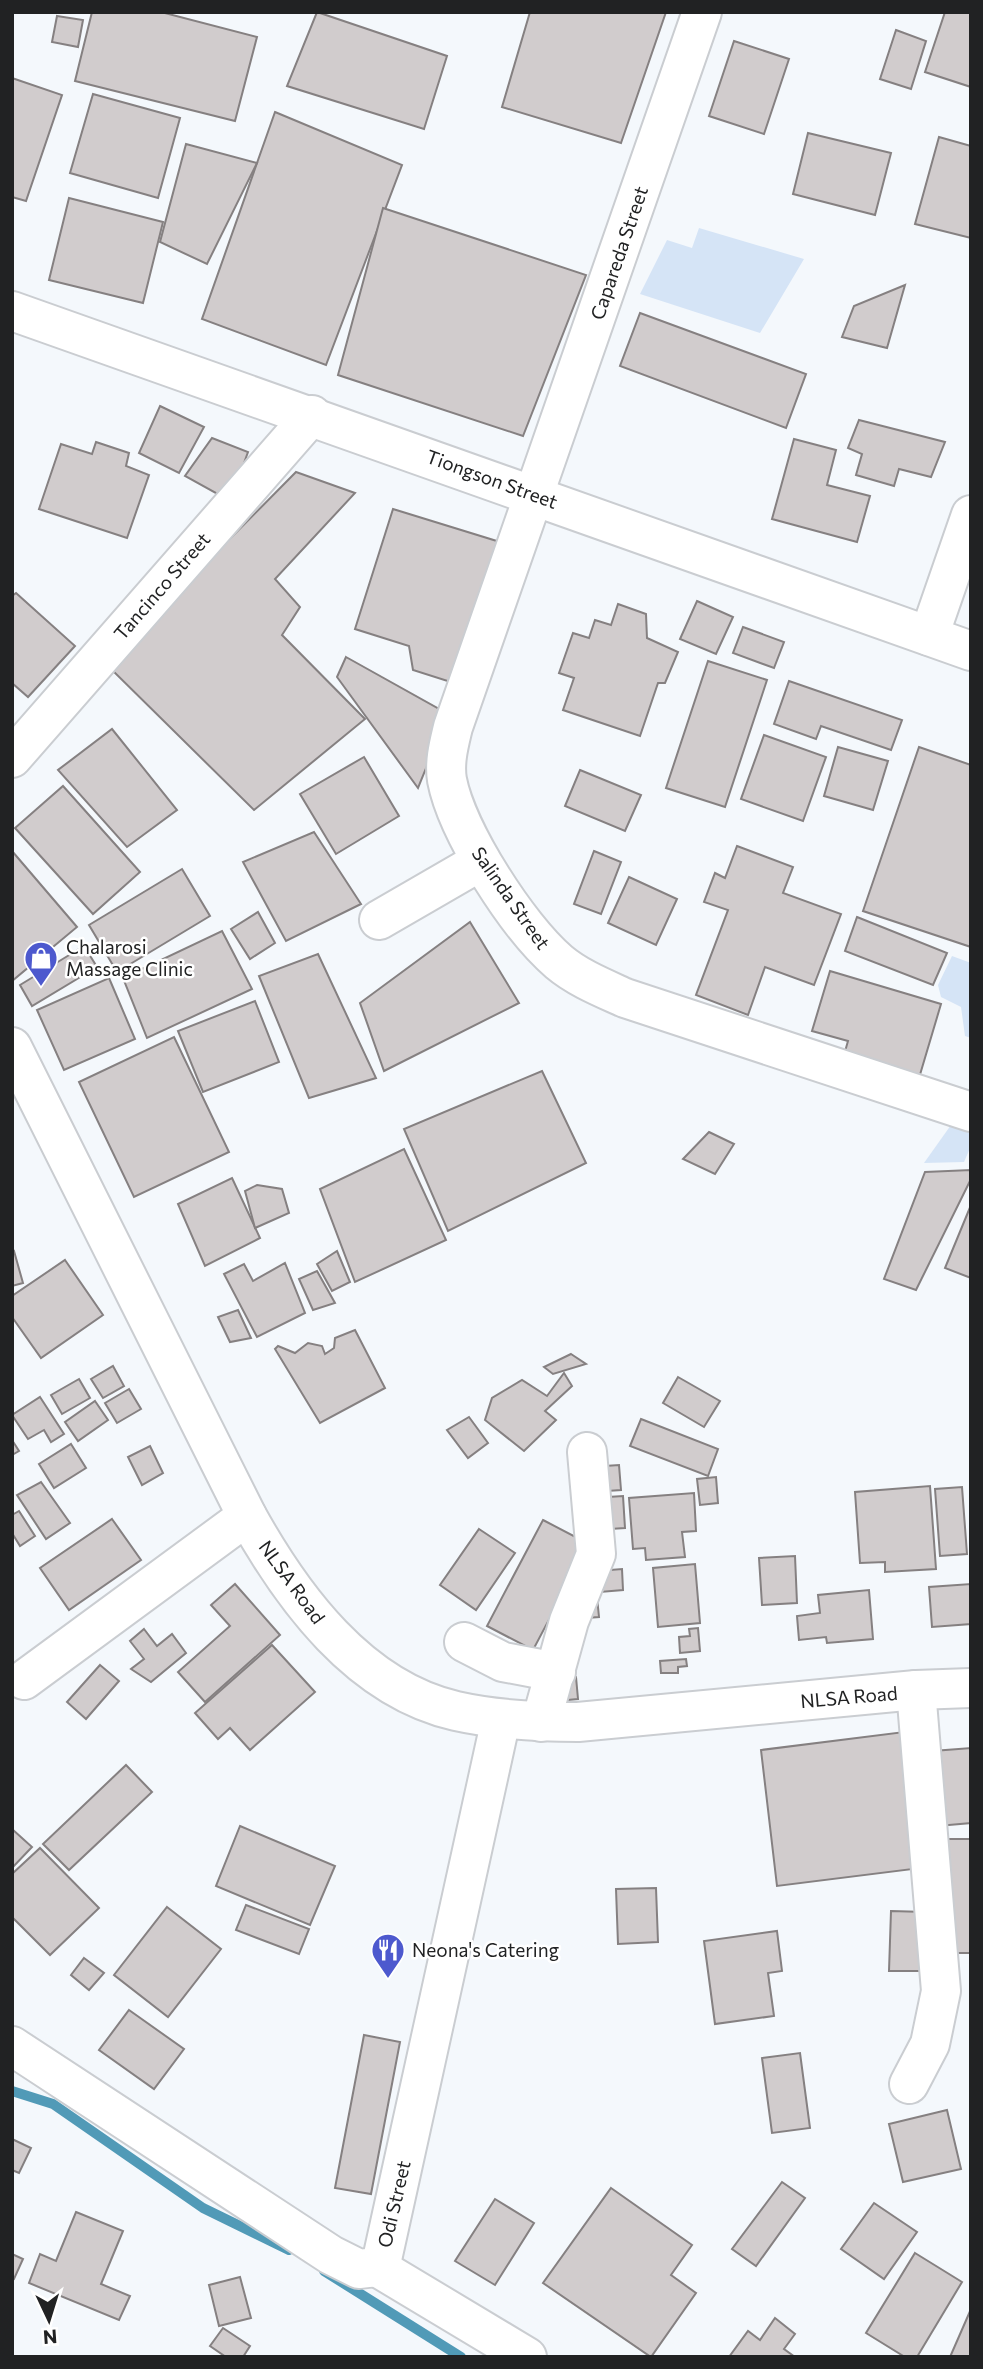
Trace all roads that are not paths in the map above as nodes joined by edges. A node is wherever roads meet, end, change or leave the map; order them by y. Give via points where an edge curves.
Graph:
1 (702, 12) edge
2 (12, 311) edge
3 (312, 415) junction
4 (535, 495) junction
5 (971, 515) edge
6 (929, 636) junction
7 (971, 650) edge
8 (12, 758) edge
9 (481, 861) junction
10 (379, 920) dead end
11 (12, 1047) edge
12 (971, 1112) edge
13 (587, 1452) dead end
14 (247, 1516) junction
15 (464, 1642) dead end
16 (556, 1672) junction
17 (24, 1680) dead end
18 (971, 1688) edge
19 (916, 1690) junction
20 (501, 1719) junction
21 (541, 1722) junction
22 (12, 2046) edge
23 (909, 2084) dead end
24 (377, 2267) junction
25 (527, 2357) edge

1 - 4 street, Capareda Street
2 - 3 street, Tiongson Street
3 - 4 street, Tiongson Street
3 - 8 street, Tancinco Street
4 - 6 street, Tiongson Street
4 - 9 street, Salinda Street via 447,750 446,777 453,802
5 - 6 street
6 - 7 street, Tiongson Street
9 - 10 street
9 - 12 street, Salinda Street via 537,940 588,980 625,998
11 - 14 street, NLSA Road
13 - 16 street via 596,1554 569,1621
14 - 17 street
14 - 20 street, NLSA Road via 306,1609 348,1650 417,1697
15 - 16 street via 503,1662
16 - 21 street
18 - 19 street, NLSA Road
19 - 21 street, NLSA Road
19 - 23 street via 942,1991 930,2044
20 - 21 street, NLSA Road
20 - 24 street, Odi Street
22 - 24 street, Odi Street via 331,2255 359,2269
24 - 25 street

